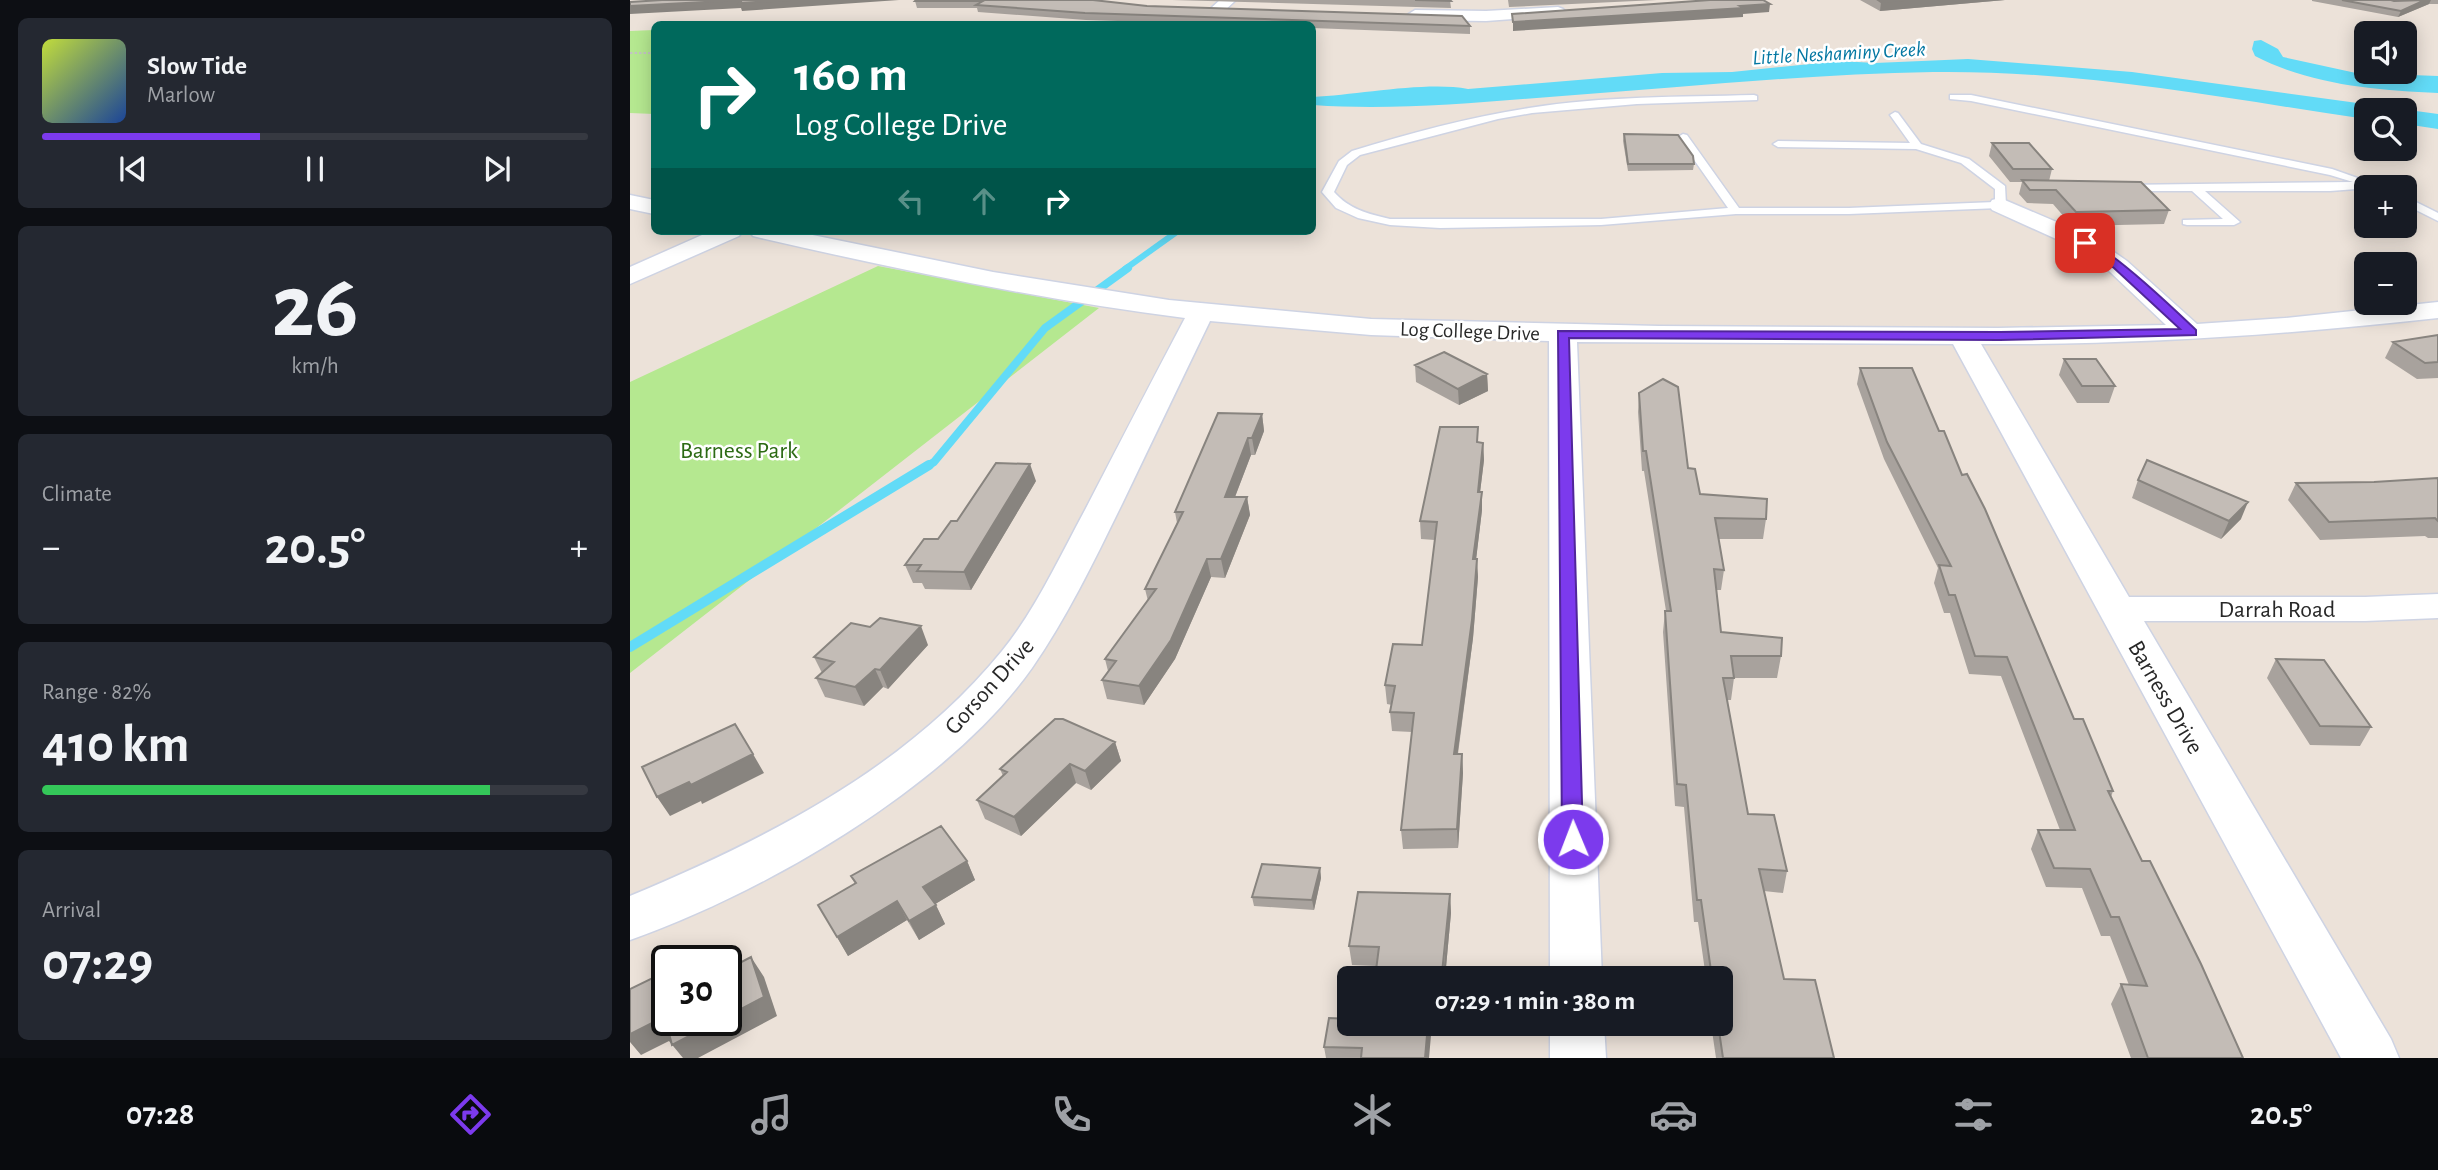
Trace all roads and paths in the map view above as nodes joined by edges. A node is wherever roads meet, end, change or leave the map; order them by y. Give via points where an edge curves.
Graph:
1 (1467, 0) edge
2 (2385, 0) edge
3 (2410, 0) edge
4 (1217, 6) edge
5 (1245, 10) edge
6 (1572, 11) edge
7 (1395, 14) edge
8 (1455, 16) junction
9 (630, 53) edge
10 (651, 53) edge
11 (1952, 97) dead end
12 (1754, 98) dead end
13 (1895, 115) dead end
14 (1683, 136) edge
15 (1778, 144) dead end
16 (1917, 146) junction
17 (2354, 180) edge
18 (2354, 187) edge
19 (2112, 188) edge
20 (2195, 188) junction
21 (2005, 193) junction
22 (630, 202) edge
23 (651, 206) edge
24 (2417, 207) edge
25 (1736, 211) junction
26 (2438, 218) edge
27 (2187, 222) dead end
28 (722, 235) edge
29 (779, 235) edge
30 (630, 276) edge
31 (2438, 310) edge
32 (1200, 312) junction
33 (2192, 332) junction
34 (1563, 334) junction
35 (1962, 336) junction
36 (2438, 606) edge
37 (2116, 609) junction
38 (630, 919) edge
39 (1576, 966) edge
40 (1577, 1036) edge
41 (1578, 1058) edge
42 (2371, 1058) edge

1 - 8 street
2 - 3 street
4 - 5 street
6 - 8 street
7 - 8 street
9 - 10 path
11 - 17 lane
12 - 25 lane via 1637,101 1498,116 1356,153 1343,163 1328,192 1340,206 1362,216 1427,224 1601,222
13 - 16 lane
14 - 25 lane
15 - 16 lane
16 - 21 lane via 1965,161
18 - 20 lane
19 - 20 lane
20 - 27 lane via 2234,222
21 - 25 lane via 1849,211
21 - 33 street via 2118,266
22 - 23 street
24 - 26 lane
28 - 30 street
29 - 32 street, Log College Drive via 965,276
31 - 33 street, Log College Drive
32 - 34 street, Log College Drive via 1394,328
32 - 38 street, Gorson Drive via 1054,605 1000,682 938,742 863,799 752,865
33 - 35 street, Log College Drive
34 - 35 street, Log College Drive
34 - 39 street
35 - 37 street, Barness Drive
36 - 37 street, Darrah Road
37 - 42 street, Barness Drive
40 - 41 street

